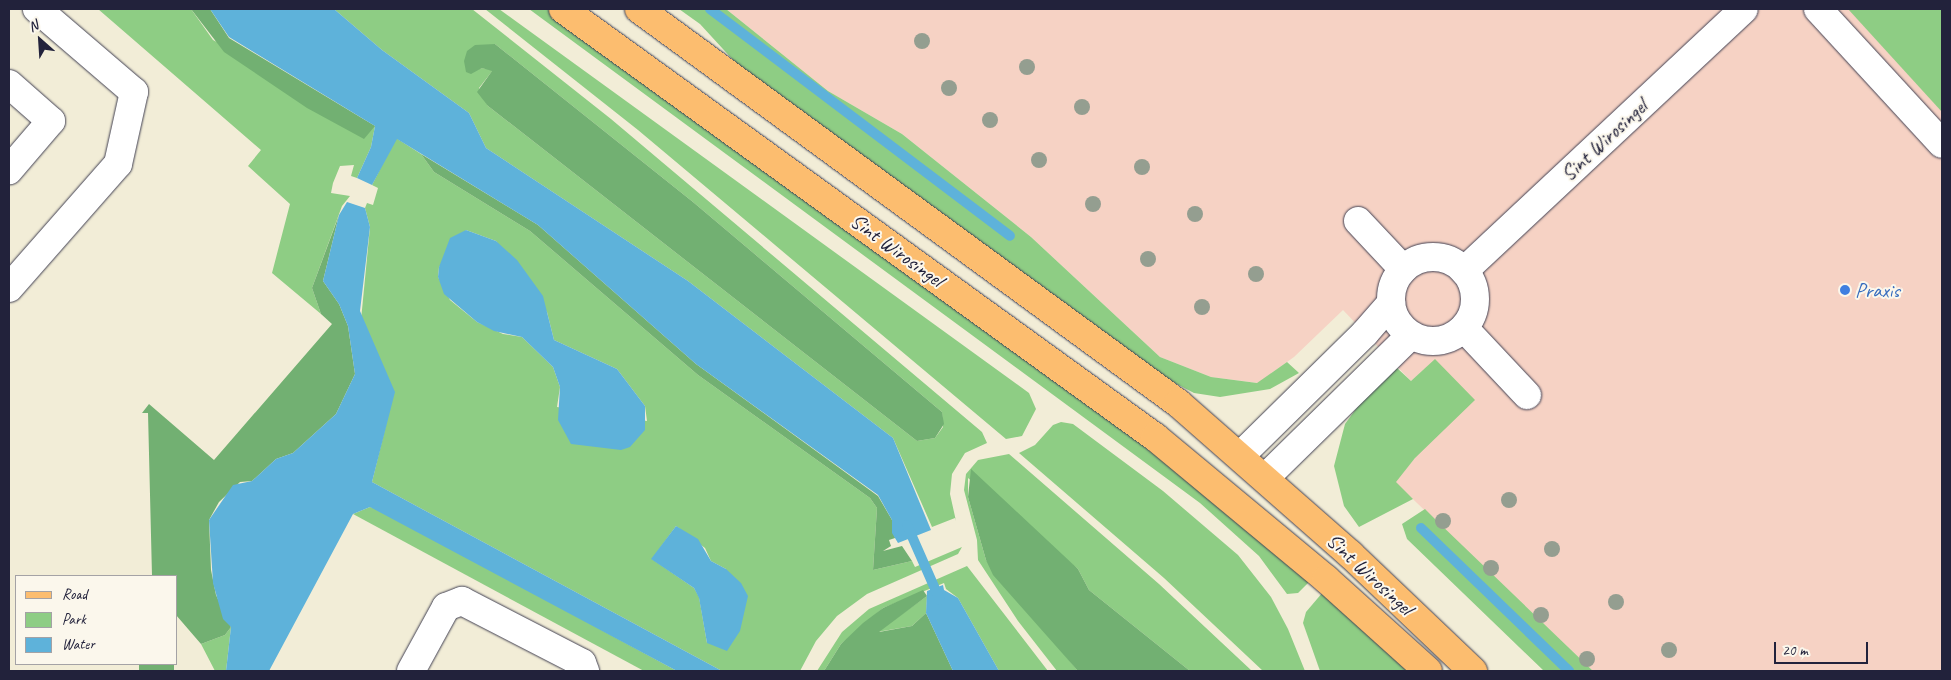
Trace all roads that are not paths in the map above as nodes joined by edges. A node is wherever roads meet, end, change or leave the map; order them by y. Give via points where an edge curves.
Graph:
1 (37, 9) edge
2 (563, 9) edge
3 (639, 9) edge
4 (1744, 9) edge
5 (1818, 9) edge
6 (9, 84) edge
7 (1942, 144) edge
8 (9, 170) edge
9 (1358, 221) dead end
10 (1403, 269) junction
11 (1464, 271) junction
12 (9, 288) edge
13 (1391, 303) junction
14 (1464, 328) junction
15 (1411, 335) junction
16 (1527, 396) dead end
17 (1240, 456) junction
18 (1265, 478) junction
19 (1227, 497) junction
20 (411, 671) edge
21 (585, 671) edge
22 (1428, 671) edge
23 (1473, 671) edge

1 - 12 street via 134,92 118,164
2 - 19 main road, Sint Wirosingel via 1092,390
3 - 17 main road, Sint Wirosingel via 1108,350 1178,403
4 - 11 street, Sint Wirosingel
5 - 7 street
6 - 8 street via 51,121
9 - 10 street
10 - 11 street via 1427,257 1453,262
10 - 13 street via 1391,290
11 - 14 street via 1475,293 1474,306
13 - 15 street via 1401,327
13 - 17 street via 1366,333
14 - 15 street via 1438,340 1424,340
14 - 16 street
15 - 18 street
17 - 18 main road, Sint Wirosingel
17 - 19 main road
18 - 19 main road
18 - 23 main road, Sint Wirosingel
19 - 22 main road, Sint Wirosingel
20 - 21 street via 446,607 462,601 582,663

